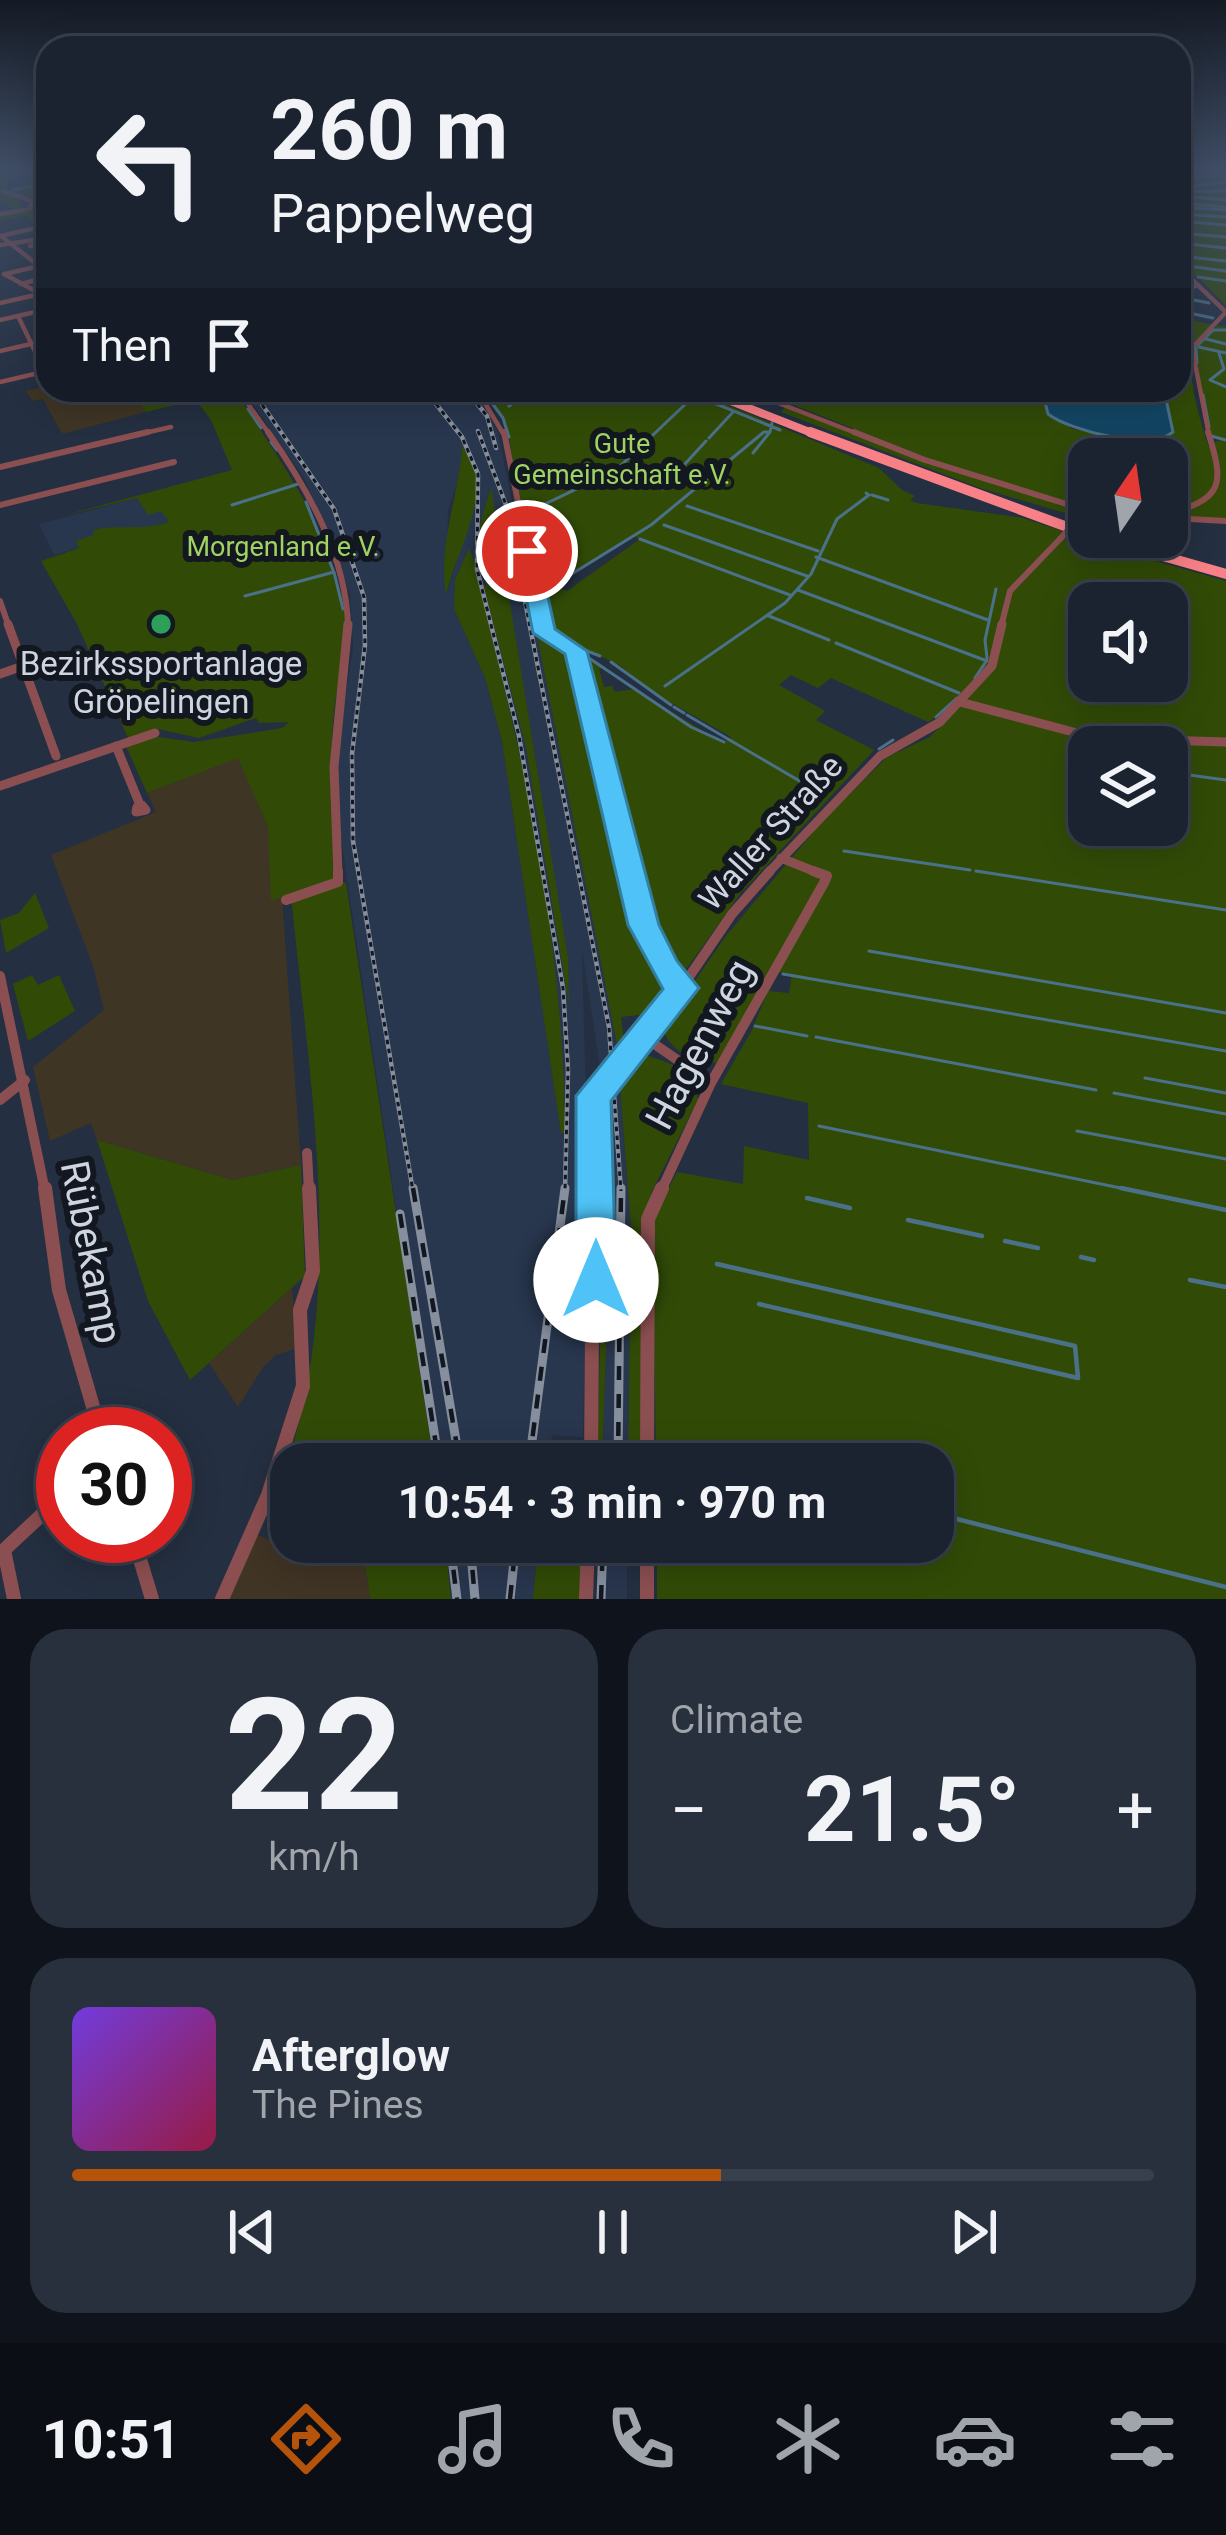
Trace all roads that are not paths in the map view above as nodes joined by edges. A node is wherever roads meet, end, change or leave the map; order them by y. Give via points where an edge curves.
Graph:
1 (6, 244) edge
2 (36, 250) edge
3 (36, 250) edge
4 (19, 253) junction
5 (36, 264) edge
6 (36, 266) edge
7 (2, 275) edge
8 (1191, 277) edge
9 (36, 280) edge
10 (21, 284) junction
11 (36, 292) edge
12 (36, 295) edge
13 (0, 303) edge
14 (36, 312) edge
15 (18, 316) junction
16 (0, 320) edge
17 (36, 343) edge
18 (32, 344) junction
19 (0, 351) edge
20 (36, 351) edge
21 (36, 374) edge
22 (0, 382) edge
23 (246, 402) edge
24 (484, 402) edge
25 (733, 402) edge
26 (746, 402) edge
27 (776, 402) edge
28 (778, 420) junction
29 (171, 427) dead end
30 (842, 452) dead end
31 (174, 462) dead end
32 (0, 467) edge
33 (0, 505) edge
34 (1001, 513) dead end
35 (1188, 513) edge
36 (1068, 517) edge
37 (1188, 518) edge
38 (1068, 519) edge
39 (1226, 521) edge
40 (1068, 530) edge
41 (1068, 530) edge
42 (1060, 532) junction
43 (1184, 558) edge
44 (1187, 558) edge
45 (1226, 571) edge
46 (0, 601) edge
47 (3, 618) edge
48 (23, 666) junction
49 (0, 674) edge
50 (960, 702) junction
51 (155, 733) dead end
52 (1226, 742) edge
53 (116, 746) junction
54 (56, 756) dead end
55 (0, 786) edge
56 (140, 805) dead end
57 (781, 858) junction
58 (286, 900) dead end
59 (0, 976) edge
60 (683, 988) junction
61 (644, 1037) junction
62 (25, 1080) junction
63 (711, 1083) junction
64 (0, 1100) edge
65 (307, 1153) dead end
66 (93, 1407) edge
67 (592, 1443) edge
68 (647, 1443) edge
69 (36, 1520) edge
70 (141, 1563) edge
71 (587, 1563) edge
72 (647, 1563) edge
73 (14, 1599) edge
74 (152, 1599) edge
75 (222, 1599) edge
76 (586, 1599) edge
77 (647, 1599) edge

1 - 4 street
2 - 4 street
3 - 4 street
4 - 5 street
6 - 7 street
7 - 10 street
8 - 35 street via 1226,312 1192,348 1221,484 1210,502
9 - 10 street
10 - 11 street
12 - 13 street
14 - 15 street
15 - 16 street
15 - 18 street
17 - 18 street
18 - 19 street
18 - 20 street
21 - 22 street
23 - 58 street via 302,481 348,611 334,767 338,882
24 - 60 street via 502,427 544,633 575,651 643,925
25 - 28 highway
26 - 38 highway via 970,490
27 - 36 street
28 - 30 highway
28 - 42 highway
29 - 32 street
31 - 33 street
34 - 42 highway
37 - 39 street
40 - 42 highway
41 - 42 street, Waller Straße, bridge
42 - 50 street, Waller Straße via 1010,591 992,666
43 - 45 highway
44 - 45 highway
46 - 47 street
47 - 48 street
48 - 49 street
48 - 54 street
50 - 52 street via 1096,738
50 - 57 street, Waller Straße via 924,735 880,755
51 - 53 street
53 - 55 street
53 - 56 street
57 - 60 street, Waller Straße
57 - 63 street, Hagenweg via 826,876
59 - 62 street, Rübekamp
60 - 61 street, Waller Straße
61 - 63 street
61 - 67 street, Waller Straße via 598,1087 591,1110
62 - 64 street
62 - 66 street, Rübekamp via 59,1290
63 - 68 street, Hagenweg via 648,1219
65 - 75 street via 313,1271 300,1310 302,1385 268,1495
69 - 73 street via 4,1550
70 - 74 street
71 - 76 street
72 - 77 street

